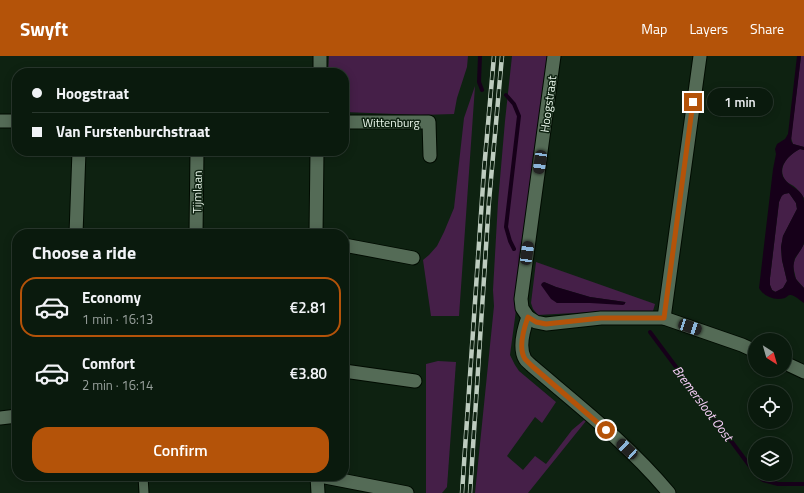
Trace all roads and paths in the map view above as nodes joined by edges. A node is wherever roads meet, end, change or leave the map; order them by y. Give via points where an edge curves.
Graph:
1 (320, 56) edge
2 (554, 56) edge
3 (700, 56) edge
4 (320, 68) edge
5 (0, 121) edge
6 (12, 121) edge
7 (349, 122) edge
8 (79, 156) edge
9 (197, 156) edge
10 (317, 156) edge
11 (430, 156) dead end
12 (76, 229) edge
13 (196, 229) edge
14 (316, 229) edge
15 (349, 247) edge
16 (413, 258) dead end
17 (528, 317) junction
18 (664, 318) junction
19 (748, 348) edge
20 (792, 366) edge
21 (349, 372) edge
22 (804, 372) edge
23 (415, 381) dead end
24 (12, 417) edge
25 (0, 418) edge
26 (143, 481) edge
27 (319, 481) edge
28 (345, 481) edge
29 (144, 493) edge
30 (318, 493) edge
31 (407, 493) edge
32 (669, 493) edge

1 - 4 street
2 - 17 street, Hoogstraat via 521,299 522,308
3 - 18 street
5 - 6 street
7 - 11 street, Wittenburg via 429,122
8 - 12 street
9 - 13 street, Tijmlaan
10 - 14 street
15 - 16 street
17 - 18 street via 546,324 601,318
17 - 32 street via 522,348 524,358 627,449
18 - 19 street
20 - 22 street
21 - 23 street
24 - 25 street
26 - 29 street
27 - 30 street
28 - 31 street

